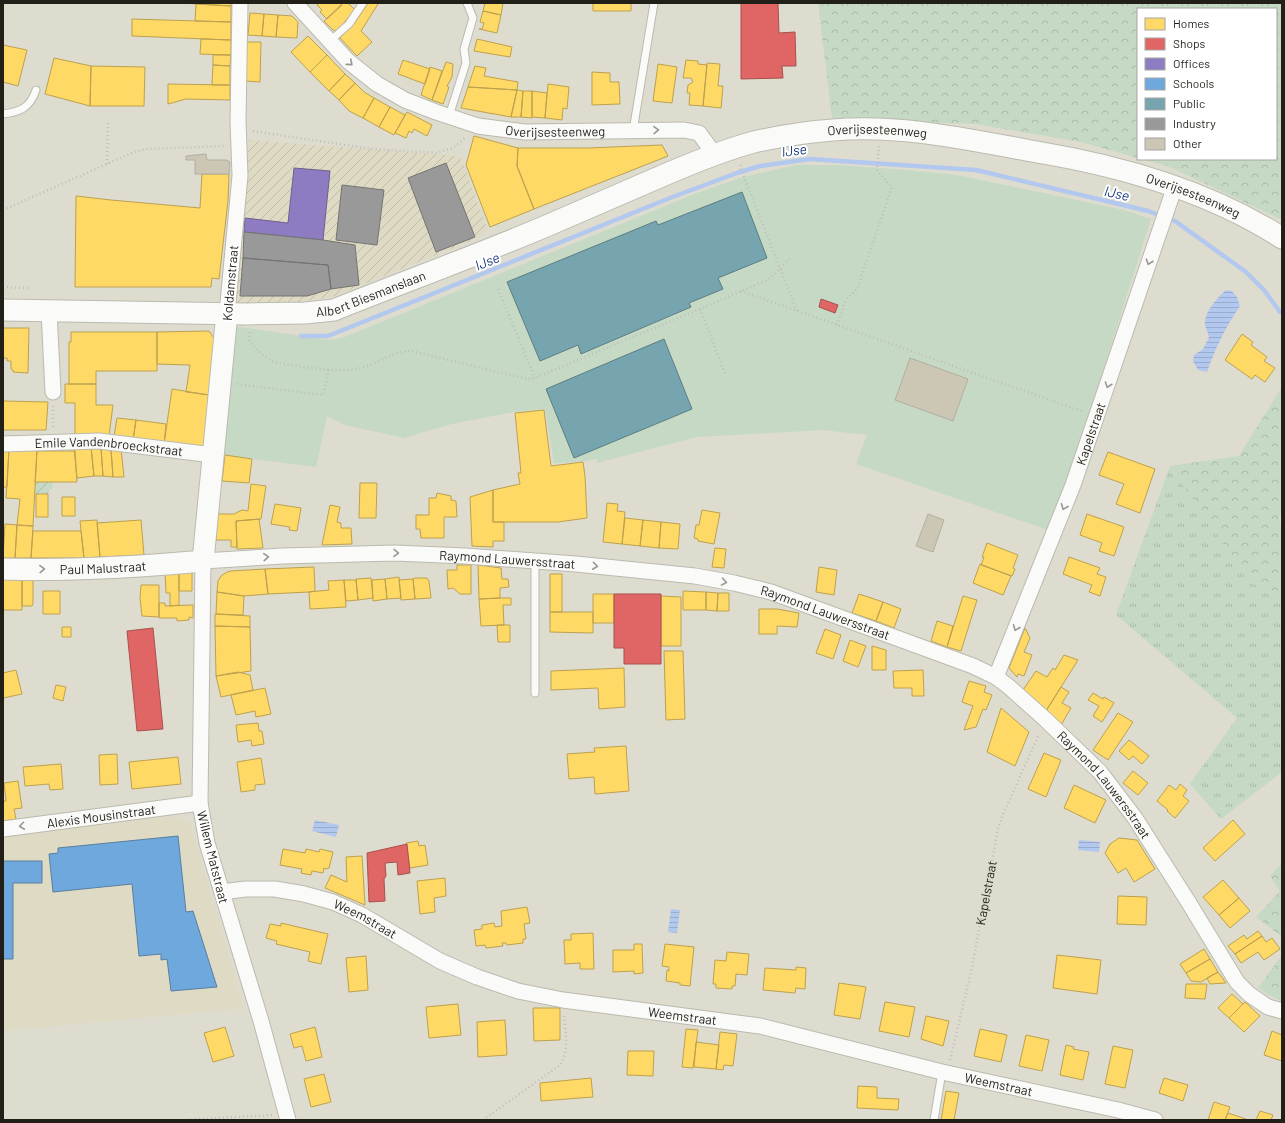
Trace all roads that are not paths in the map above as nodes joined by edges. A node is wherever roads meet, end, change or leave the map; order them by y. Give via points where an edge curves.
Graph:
1 (240, 3) edge
2 (295, 3) edge
3 (363, 3) edge
4 (467, 3) edge
5 (654, 3) edge
6 (329, 42) junction
7 (36, 90) dead end
8 (3, 114) edge
9 (449, 116) junction
10 (633, 131) junction
11 (715, 154) junction
12 (1172, 196) junction
13 (1282, 238) edge
14 (3, 310) edge
15 (49, 311) junction
16 (227, 313) junction
17 (53, 392) road end
18 (3, 444) edge
19 (213, 455) junction
20 (535, 561) junction
21 (203, 562) junction
22 (3, 569) edge
23 (996, 677) junction
24 (535, 693) dead end
25 (200, 803) junction
26 (3, 829) edge
27 (222, 892) junction
28 (1282, 1011) edge
29 (944, 1073) junction
30 (288, 1117) edge
31 (934, 1120) edge
32 (1155, 1120) edge

1 - 16 street, Koldamstraat via 240,176
2 - 6 street, Overijsesteenweg
3 - 6 lane via 348,24
4 - 9 lane via 473,18 464,49 466,63
5 - 10 lane
6 -> 9 street, Overijsesteenweg via 377,84 405,100
7 - 8 lane via 24,108
9 - 10 street, Overijsesteenweg via 478,126 525,132
10 -> 11 street, Overijsesteenweg via 684,130 699,133
11 - 12 main road, Overijsesteenweg via 754,142 805,132 881,128 937,134 1080,159 1126,171
11 - 16 main road, Albert Biesmanslaan via 523,236 334,310 305,313
12 - 13 main road, Overijsesteenweg via 1221,205
12 -> 23 street, Kapelstraat via 1073,485
14 - 15 main road, Albert Biesmanslaan
15 - 16 main road, Albert Biesmanslaan
15 - 17 street
16 - 19 main road, Koldamstraat
18 - 19 street, Emile Vandenbroeckstraat via 59,445 99,442
19 - 21 main road, Koldamstraat
21 -> 20 street, Raymond Lauwersstraat via 283,556 395,553
20 -> 23 street, Raymond Lauwersstraat via 695,576 771,592 952,658
20 - 24 lane
22 -> 21 main road, Paul Malustraat via 98,568
21 - 25 street, Willem Matstraat
23 - 28 street, Raymond Lauwersstraat via 1045,719 1100,772 1135,818 1237,982 1249,994
25 -> 26 street, Alexis Mousinstraat
25 - 27 street, Willem Matstraat via 207,843
27 - 29 street, Weemstraat via 274,889 333,902 362,915 440,961 518,991 563,1000 760,1026
27 - 30 street, Willem Matstraat
29 - 31 lane
29 - 32 street, Weemstraat

